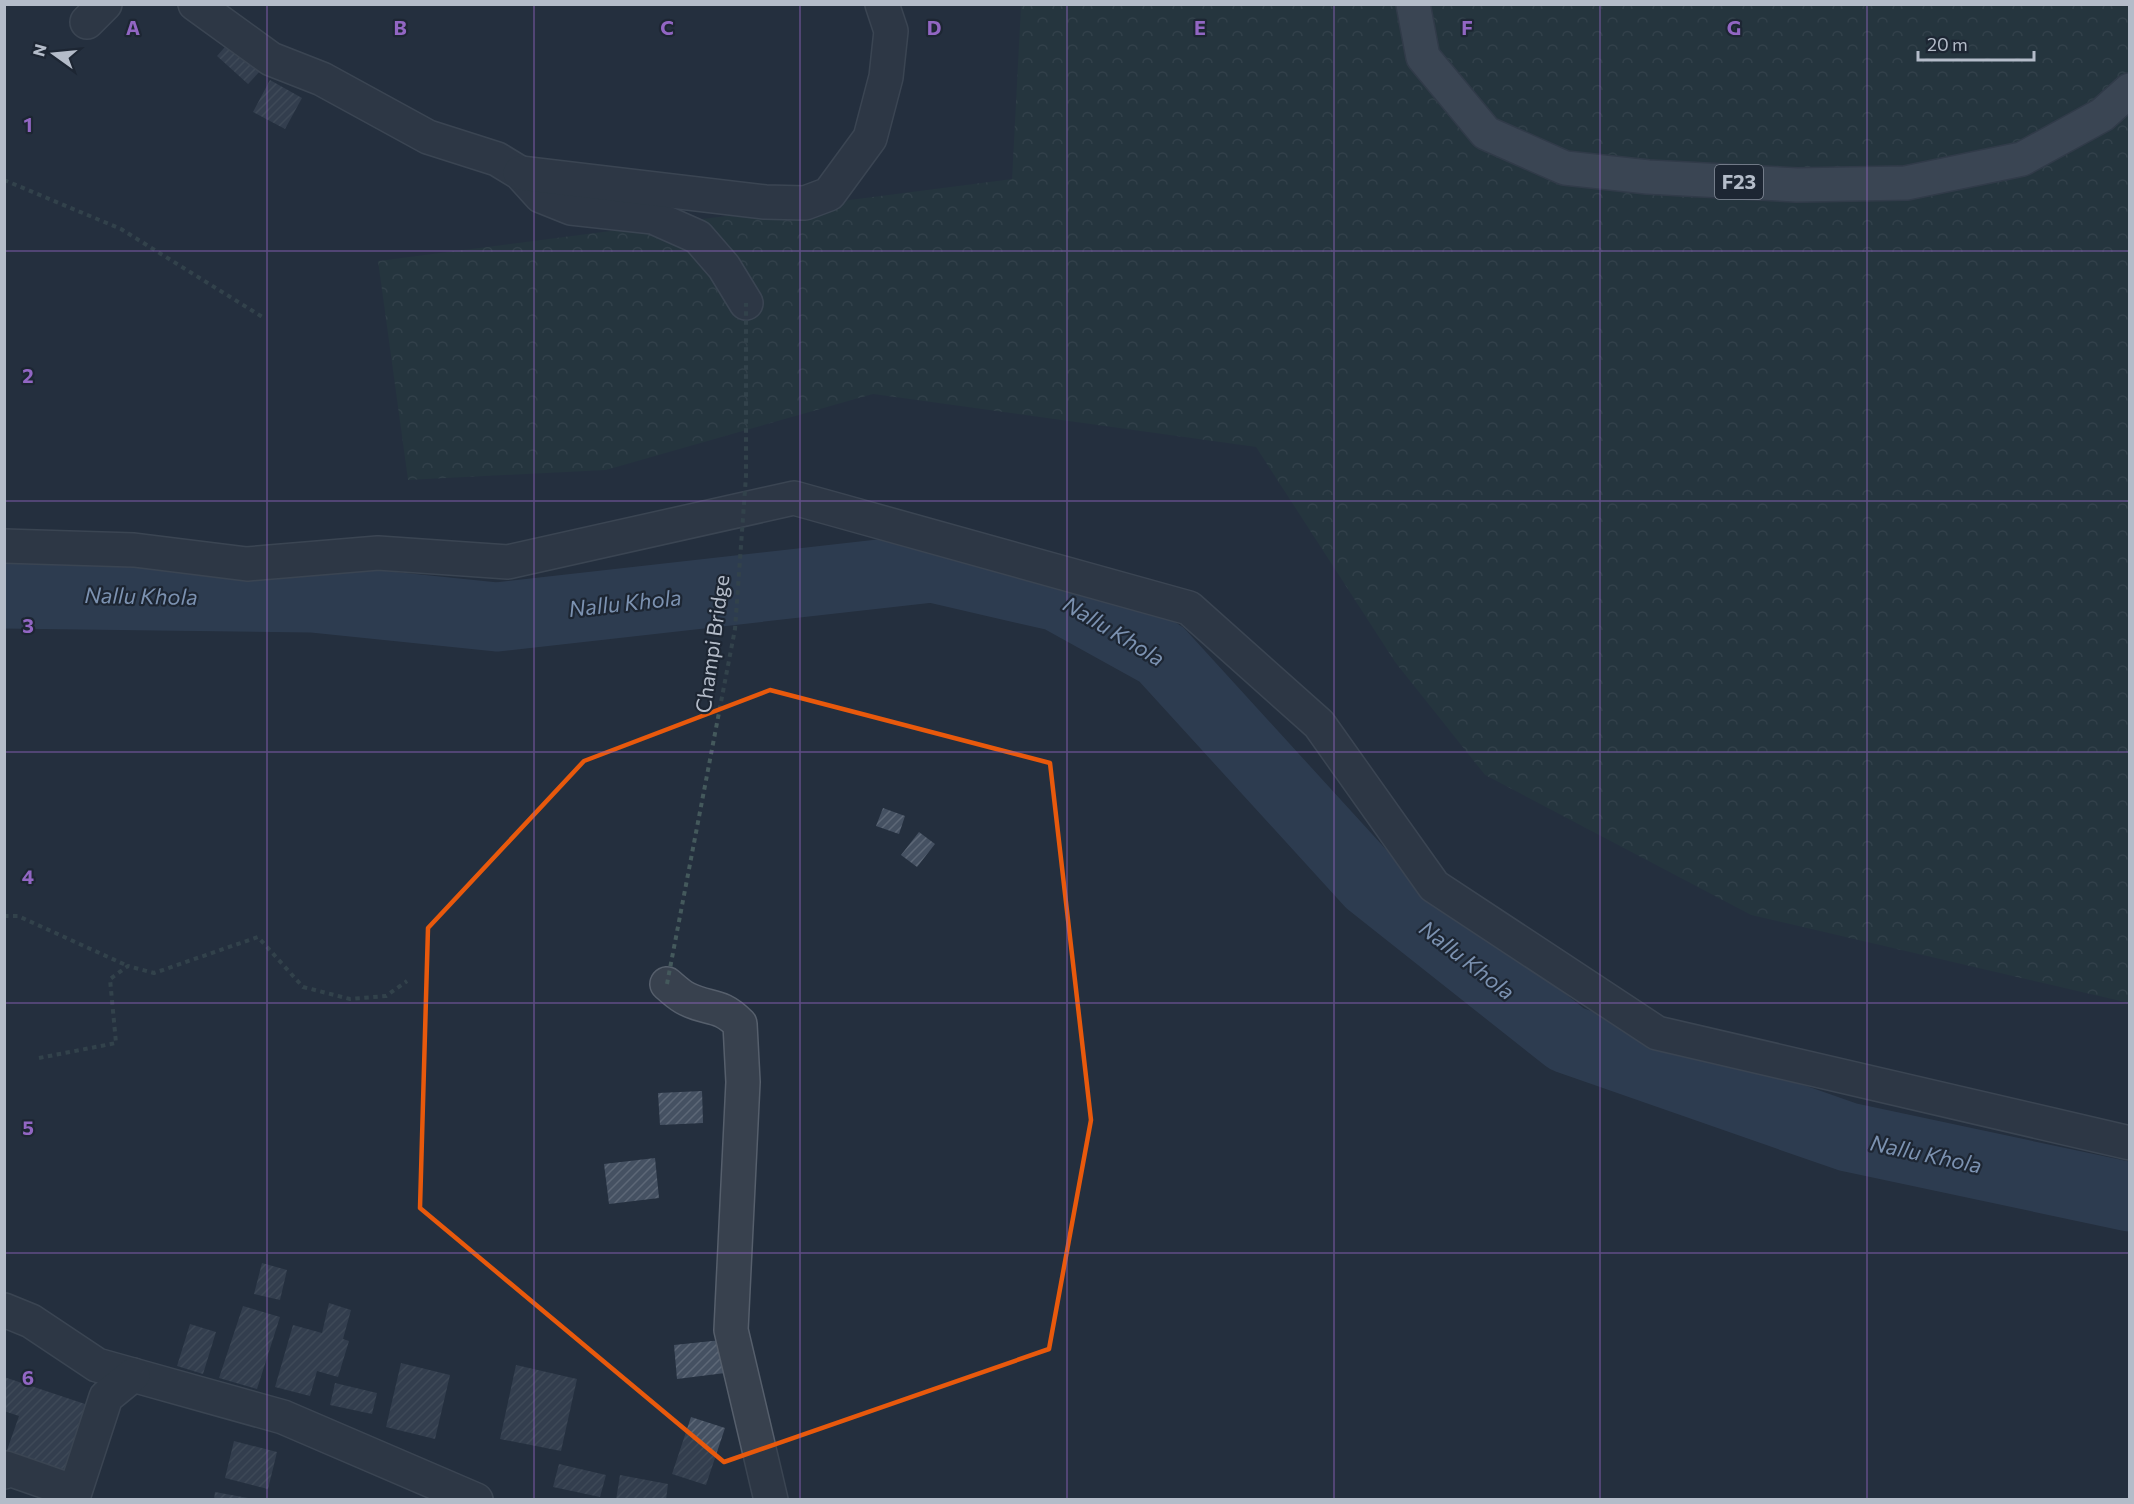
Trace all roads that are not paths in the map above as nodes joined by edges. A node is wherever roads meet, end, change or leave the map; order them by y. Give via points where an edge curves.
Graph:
1 (195, 4) edge
2 (882, 4) edge
3 (1413, 4) edge
4 (2130, 90) edge
5 (520, 173) junction
6 (746, 303) road end
7 (4, 546) edge
8 (667, 984) road end
9 (2130, 1143) edge
10 (4, 1310) edge
11 (133, 1375) junction
12 (4, 1472) edge
13 (476, 1500) edge
14 (771, 1500) edge

1 - 5 street via 270,59 322,79 428,137 497,159
2 - 5 street via 891,31 886,77 870,138 829,194 805,203 765,202
3 - 4 main road, F23 via 1422,57 1486,133 1565,168 1797,185 1906,183 2022,159 2102,116
5 - 6 street via 541,196 571,208 653,217 698,237 724,267
7 - 9 street via 134,550 247,564 378,553 508,562 794,498 1189,608 1319,724 1434,886 1657,1033
8 - 14 street via 687,999 731,1015 740,1024 743,1082 731,1330
10 - 11 street via 31,1321 97,1365
11 - 12 street via 106,1397 75,1492 6,1468
11 - 13 street via 283,1417

